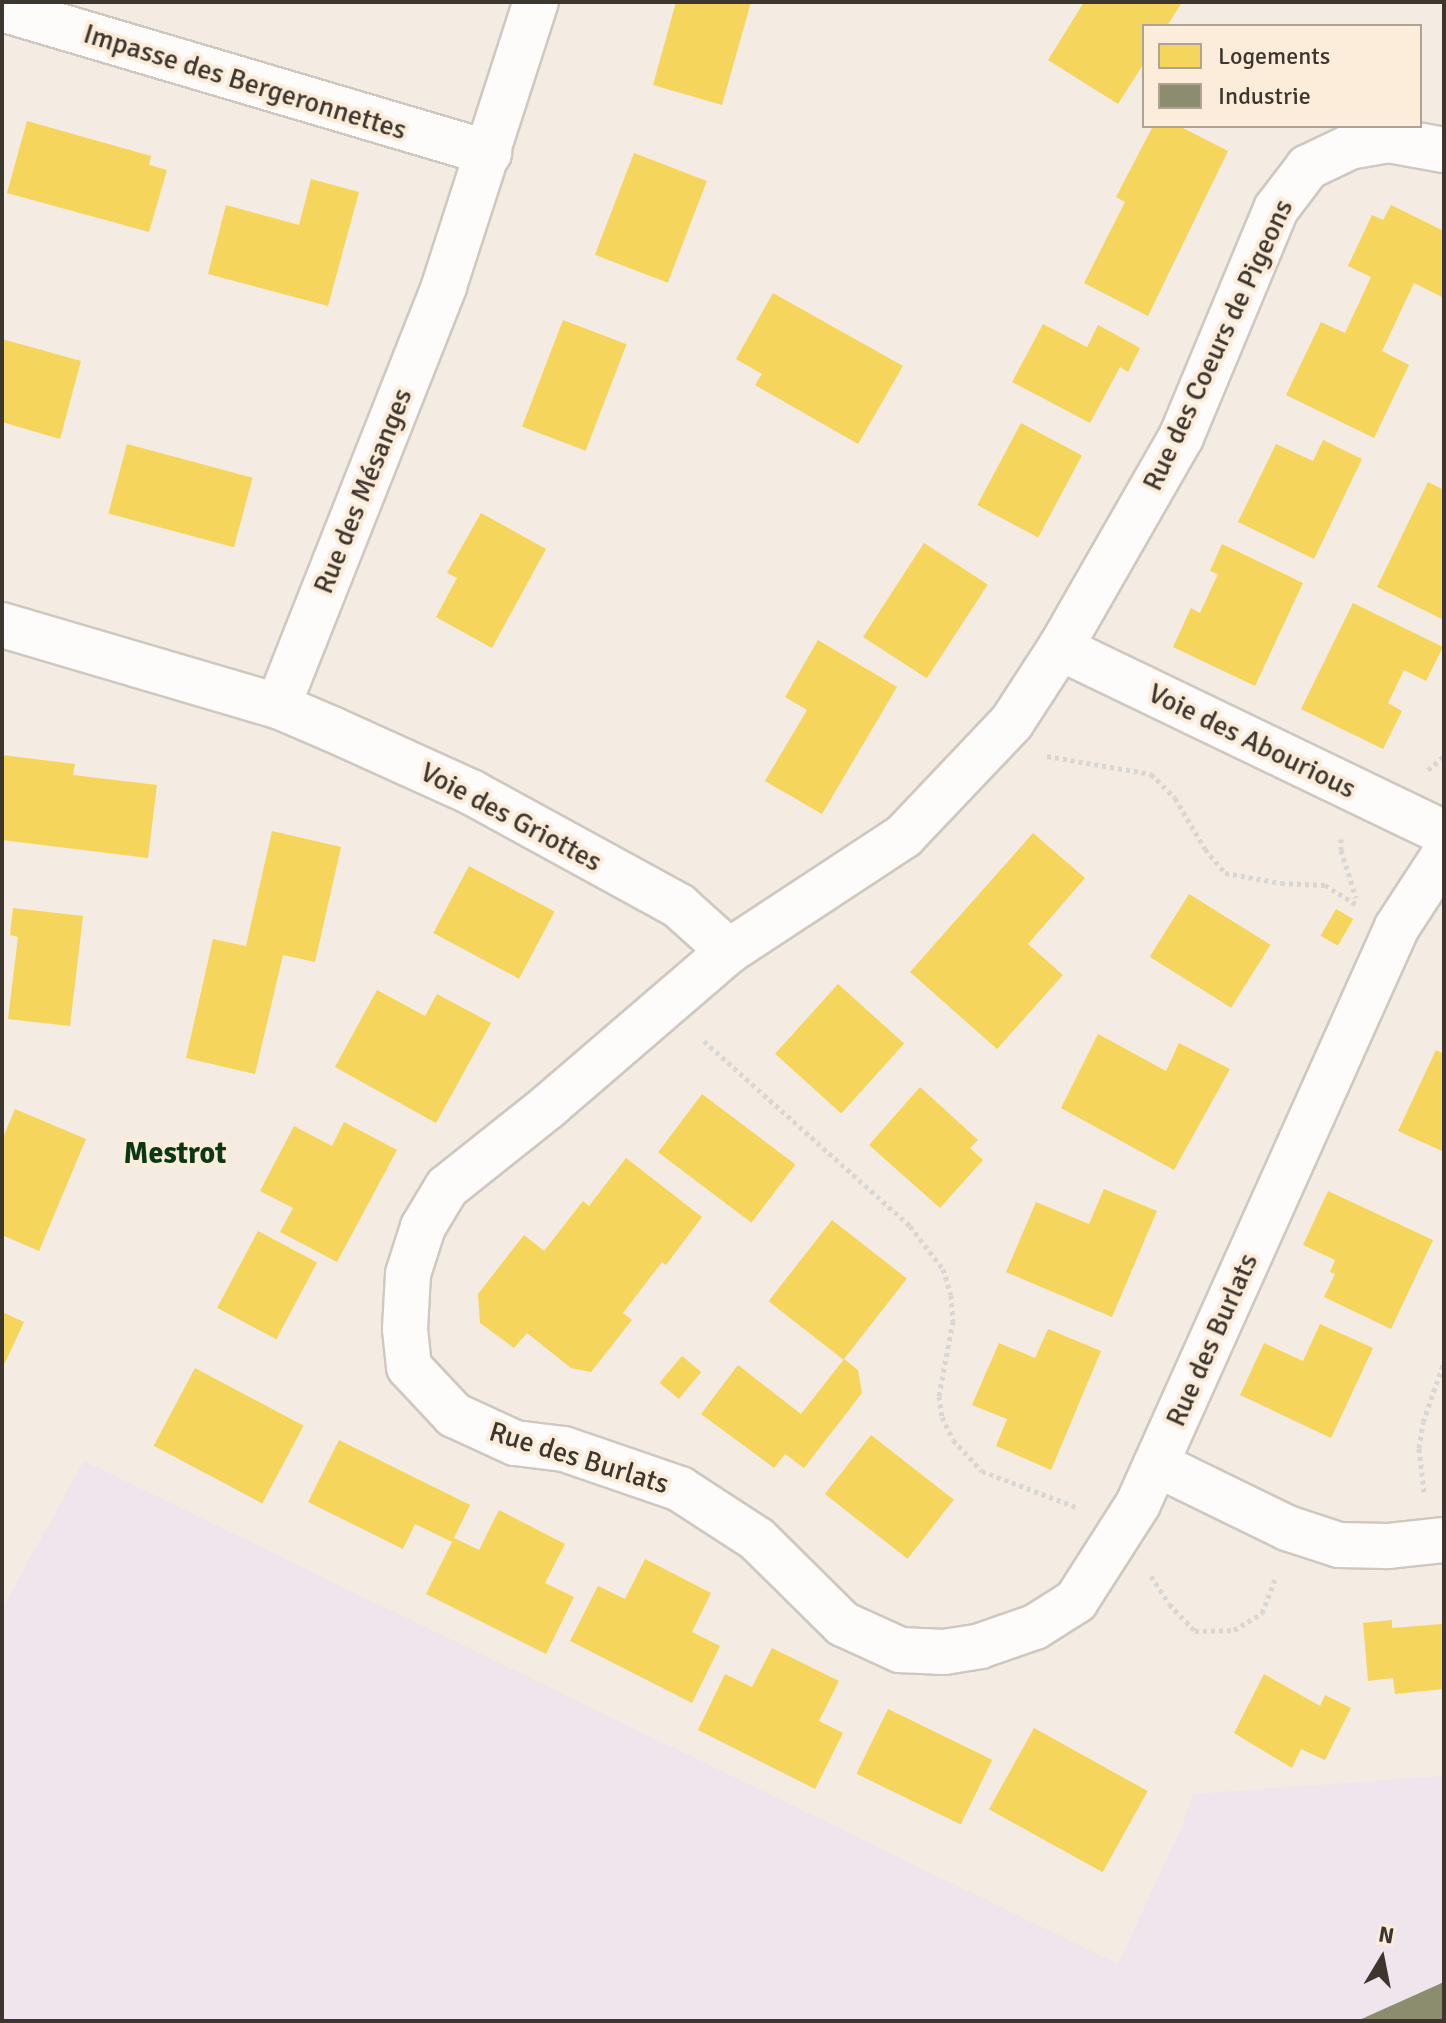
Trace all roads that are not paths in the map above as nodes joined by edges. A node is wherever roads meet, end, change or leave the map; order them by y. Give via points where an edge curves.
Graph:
1 (536, 2) edge
2 (2, 9) edge
3 (1444, 150) edge
4 (489, 153) junction
5 (2, 625) edge
6 (1060, 648) junction
7 (278, 706) junction
8 (1444, 833) edge
9 (1444, 855) edge
10 (729, 951) junction
11 (1156, 1464) junction
12 (1444, 1540) edge

1 - 4 street, Rue des Mésanges
2 - 4 street, Impasse des Bergeronnettes
3 - 6 street, Rue des Coeurs de Pigeons via 1389,140 1350,147 1308,167 1276,209 1181,437
4 - 7 street, Rue des Mésanges via 444,286
5 - 7 street
6 - 8 street, Voie des Abourious
6 - 10 street, Rue des Burlats via 1012,722 904,836
7 - 10 street, Voie des Griottes via 485,800 679,906
9 - 11 street, Rue des Burlats via 1397,927
10 - 11 street, Rue des Burlats via 447,1187 423,1227 408,1274 409,1367 454,1415 515,1443 564,1449 680,1489 757,1539 843,1624 900,1650 944,1652 980,1646 1035,1627 1076,1601 1138,1504
11 - 12 street via 1287,1528 1339,1545

